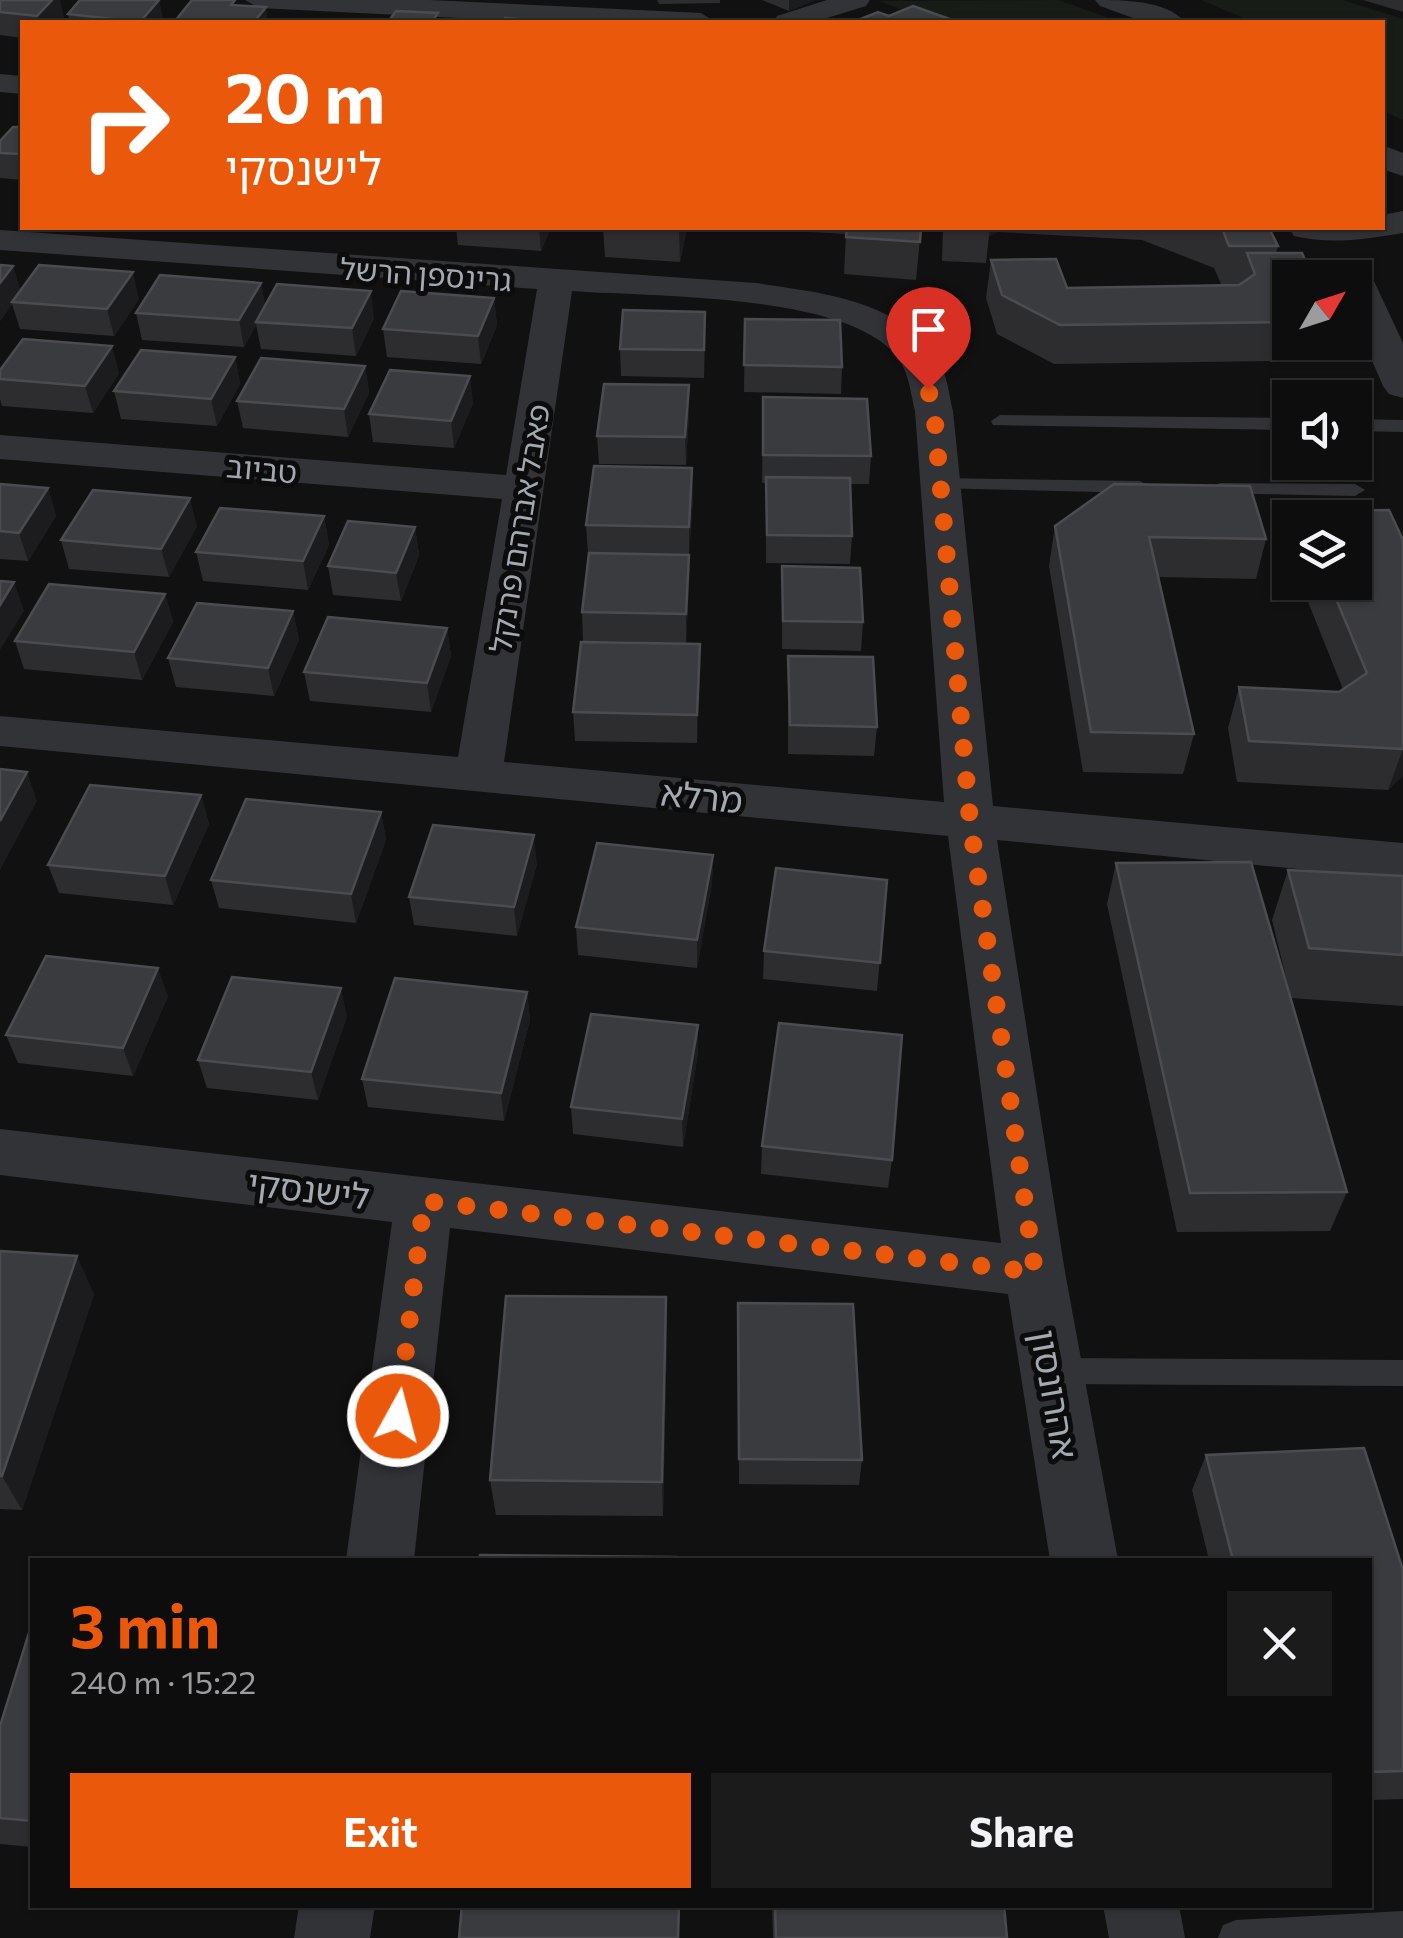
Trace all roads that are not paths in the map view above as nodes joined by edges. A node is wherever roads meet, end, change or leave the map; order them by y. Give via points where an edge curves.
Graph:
1 (259, 0) edge
2 (856, 0) edge
3 (1110, 0) edge
4 (586, 9) edge
5 (384, 15) edge
6 (682, 20) edge
7 (793, 20) edge
8 (1165, 20) edge
9 (1398, 224) edge
10 (1297, 230) edge
11 (0, 240) edge
12 (1339, 260) edge
13 (1362, 260) edge
14 (556, 283) junction
15 (850, 312) joint
16 (1372, 316) edge
17 (1403, 386) edge
18 (1000, 421) dead end
19 (1272, 424) edge
20 (1372, 425) edge
21 (1403, 426) edge
22 (0, 446) edge
23 (940, 484) junction
24 (1158, 488) edge
25 (1197, 488) edge
26 (524, 489) junction
27 (1355, 490) dead end
28 (0, 731) edge
29 (479, 773) junction
30 (970, 821) junction
31 (1403, 861) edge
32 (0, 1152) edge
33 (424, 1201) junction
34 (1035, 1272) junction
35 (1052, 1371) junction
36 (1403, 1372) edge
37 (380, 1558) edge
38 (1084, 1558) edge
39 (336, 1908) edge
40 (1142, 1908) edge
41 (1403, 1929) edge
42 (332, 1938) edge
43 (1147, 1938) edge
44 (1236, 1938) edge

1 - 5 street
2 - 7 street
3 - 8 street
4 - 5 street
4 - 6 street
9 - 13 street
10 - 12 street
11 - 14 street, גרינספן הרשל
14 - 15 street, גרינספן הרשל via 756,294
14 - 26 street, פאבל אברהם פרנקל
15 - 23 street, אהרונסון via 888,328 922,366 934,411
16 - 17 street
18 - 19 lane
20 - 21 lane
22 - 26 street, טביוב
23 - 24 lane
23 - 30 street, אהרונסון
25 - 27 lane
26 - 29 street, פאבל אברהם פרנקל
28 - 29 street, מרלא
29 - 30 street, מרלא
30 - 31 street, מרלא
30 - 34 street, אהרונסון
32 - 33 street, לישנסקי
33 - 34 street, לישנסקי
33 - 37 street
34 - 35 street, אהרונסון
35 - 36 lane
35 - 38 street, אהרונסון
39 - 42 street
40 - 43 street
41 - 44 lane

